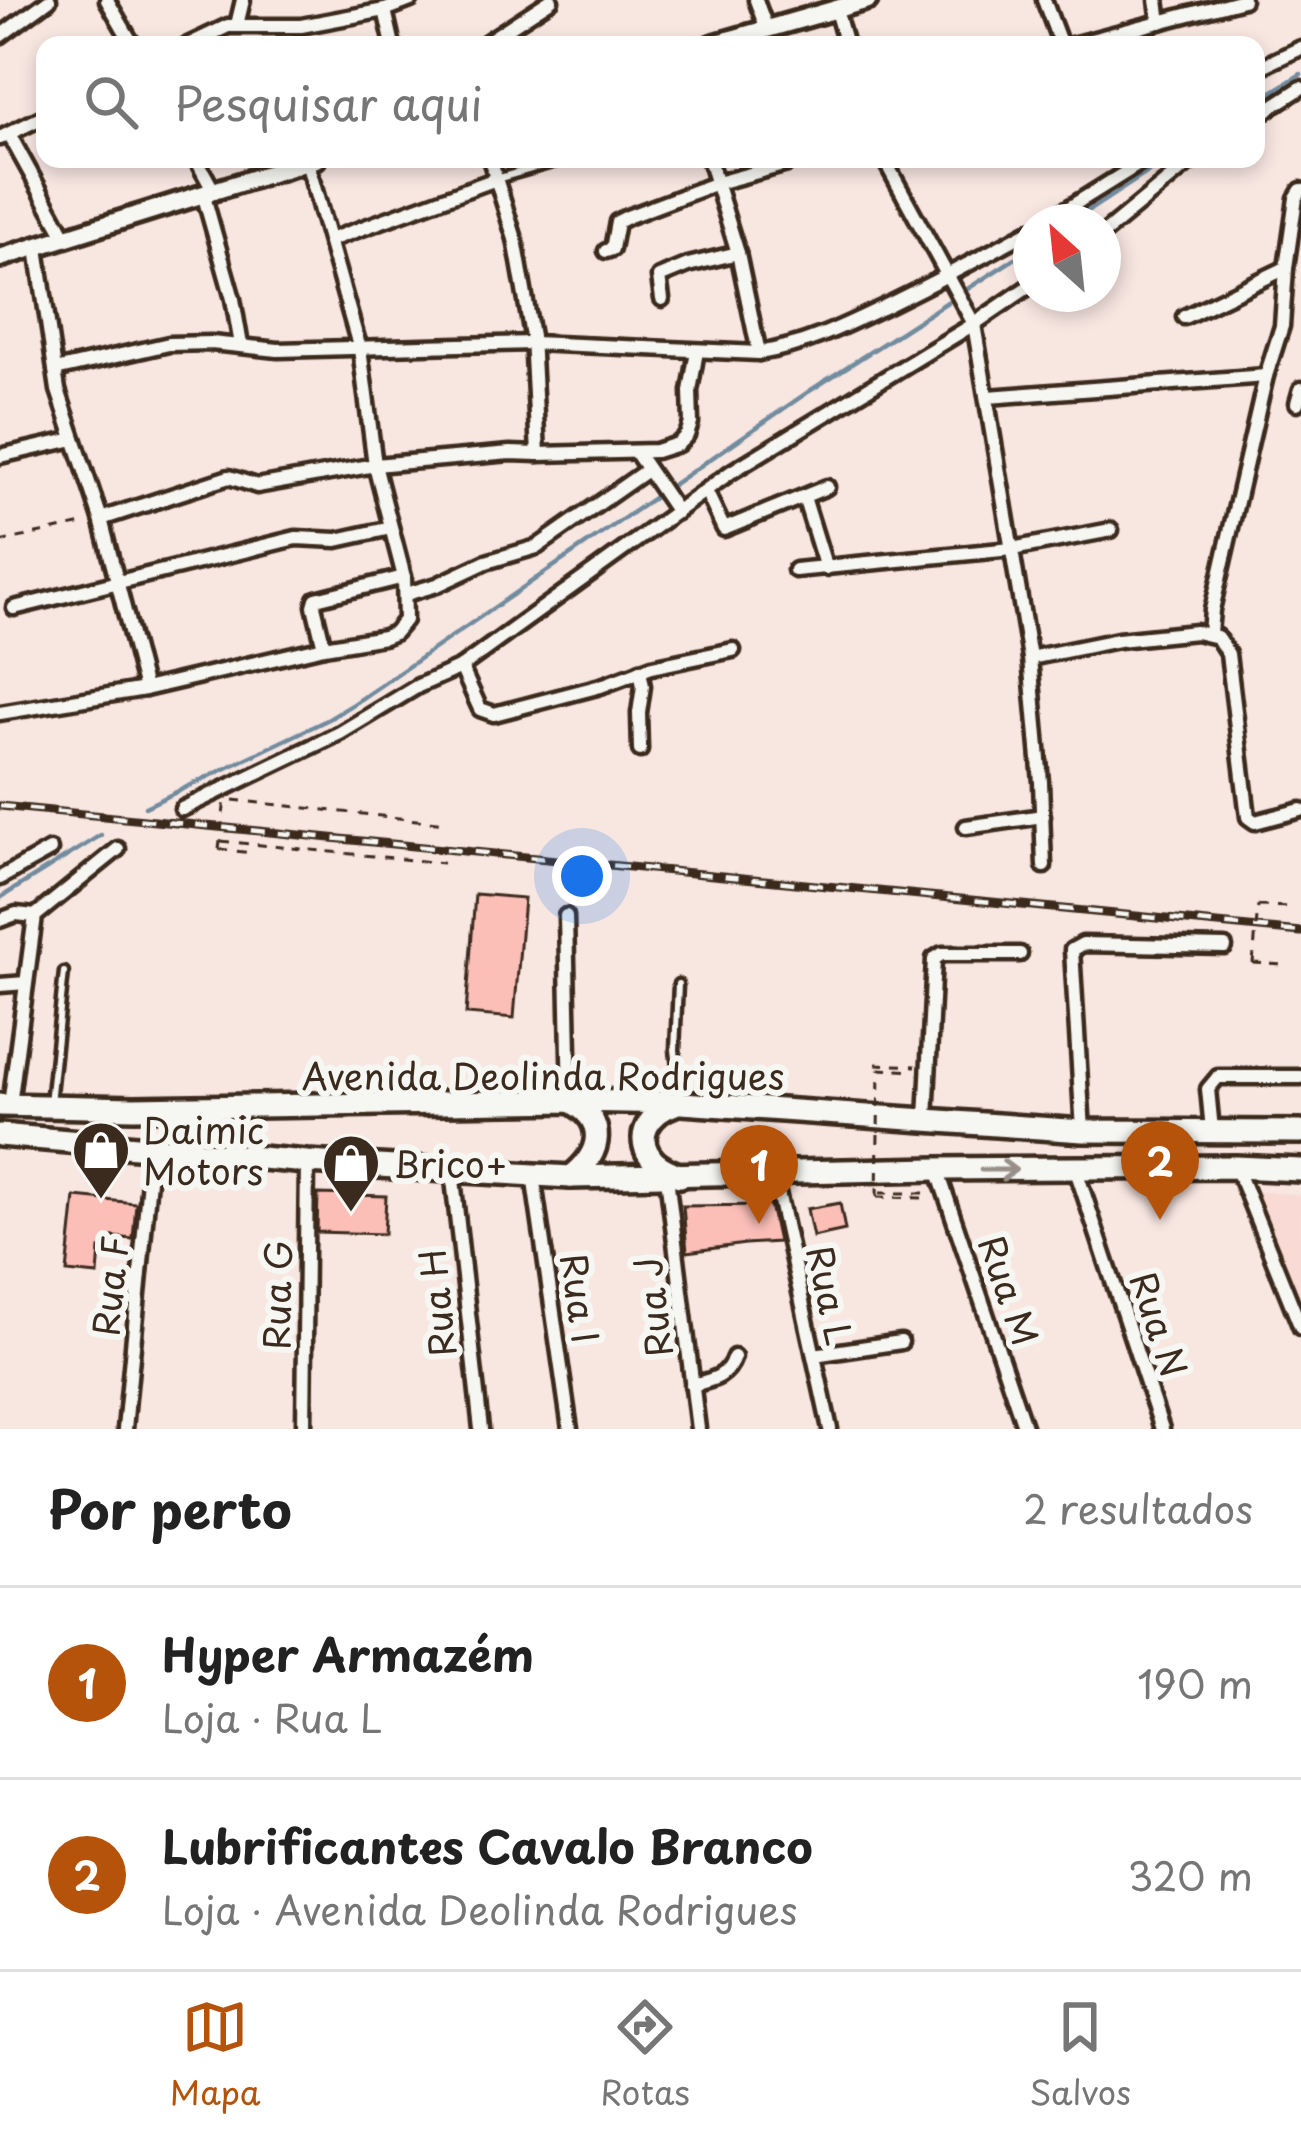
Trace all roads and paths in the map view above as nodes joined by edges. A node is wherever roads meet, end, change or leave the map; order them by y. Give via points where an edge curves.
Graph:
1 (49, 0) edge
2 (107, 0) edge
3 (243, 0) edge
4 (411, 0) edge
5 (551, 0) edge
6 (755, 0) edge
7 (868, 0) edge
8 (1044, 0) edge
9 (1157, 0) edge
10 (1239, 0) edge
11 (812, 8) edge
12 (385, 10) junction
13 (836, 10) junction
14 (1160, 22) junction
15 (237, 25) junction
16 (294, 27) junction
17 (767, 30) junction
18 (0, 36) edge
19 (128, 36) edge
20 (206, 36) edge
21 (295, 36) edge
22 (391, 36) edge
23 (496, 36) edge
24 (745, 36) edge
25 (843, 36) edge
26 (1058, 36) edge
27 (1129, 36) edge
28 (1301, 48) edge
29 (1265, 65) edge
30 (1301, 88) edge
31 (1265, 111) edge
32 (36, 120) edge
33 (4, 136) edge
34 (199, 168) edge
35 (256, 168) edge
36 (314, 168) edge
37 (493, 168) edge
38 (534, 168) edge
39 (713, 168) edge
40 (771, 168) edge
41 (889, 168) edge
42 (1133, 168) edge
43 (1183, 168) edge
44 (496, 179) junction
45 (717, 182) junction
46 (1301, 190) edge
47 (208, 191) junction
48 (1075, 204) edge
49 (1121, 219) edge
50 (66, 238) junction
51 (330, 240) junction
52 (1013, 241) edge
53 (37, 248) junction
54 (606, 251) dead end
55 (738, 254) junction
56 (0, 258) edge
57 (1286, 268) junction
58 (950, 281) junction
59 (1013, 297) edge
60 (662, 299) dead end
61 (1184, 316) dead end
62 (974, 324) junction
63 (532, 343) junction
64 (241, 345) junction
65 (360, 350) junction
66 (697, 351) junction
67 (759, 353) junction
68 (55, 370) junction
69 (1266, 376) junction
70 (988, 397) junction
71 (74, 439) junction
72 (636, 452) junction
73 (538, 454) junction
74 (0, 456) edge
75 (375, 465) junction
76 (651, 474) junction
77 (827, 488) dead end
78 (706, 491) junction
79 (804, 496) junction
80 (674, 508) junction
81 (101, 519) junction
82 (391, 528) junction
83 (1112, 530) dead end
84 (0, 542) edge
85 (1012, 549) junction
86 (826, 568) junction
87 (795, 571) dead end
88 (404, 577) junction
89 (116, 582) junction
90 (406, 595) junction
91 (14, 608) dead end
92 (1210, 633) junction
93 (324, 647) junction
94 (734, 650) dead end
95 (1030, 658) junction
96 (460, 667) junction
97 (640, 670) junction
98 (145, 689) junction
99 (0, 713) edge
100 (640, 750) dead end
101 (182, 809) dead end
102 (1301, 810) edge
103 (1043, 816) junction
104 (445, 823) dead end
105 (966, 827) dead end
106 (221, 841) junction
107 (118, 849) dead end
108 (50, 850) dead end
109 (252, 853) dead end
110 (442, 863) dead end
111 (1044, 866) dead end
112 (0, 878) edge
113 (1290, 907) dead end
114 (35, 916) junction
115 (566, 916) dead end
116 (0, 920) edge
117 (1225, 947) dead end
118 (1020, 954) dead end
119 (1284, 965) dead end
120 (64, 972) dead end
121 (26, 983) junction
122 (678, 984) dead end
123 (0, 985) edge
124 (926, 1069) dead end
125 (1301, 1077) edge
126 (569, 1101) junction
127 (682, 1102) junction
128 (5, 1105) edge
129 (50, 1106) junction
130 (926, 1119) junction
131 (1212, 1130) junction
132 (1083, 1131) junction
133 (1301, 1132) edge
134 (0, 1135) edge
135 (152, 1149) junction
136 (307, 1162) junction
137 (1236, 1167) junction
138 (937, 1169) junction
139 (452, 1170) junction
140 (1076, 1170) junction
141 (1301, 1170) edge
142 (774, 1174) junction
143 (533, 1175) junction
144 (571, 1177) junction
145 (673, 1177) junction
146 (878, 1195) junction
147 (1301, 1328) edge
148 (901, 1342) dead end
149 (814, 1355) junction
150 (734, 1357) dead end
151 (692, 1385) junction
152 (125, 1429) edge
153 (304, 1429) edge
154 (481, 1429) edge
155 (570, 1429) edge
156 (698, 1429) edge
157 (830, 1429) edge
158 (1025, 1429) edge
159 (1162, 1429) edge

1 - 18 street
2 - 19 street
3 - 15 street
4 - 12 street
5 - 23 street
6 - 17 street
7 - 13 street
8 - 26 street
9 - 14 street
10 - 14 street
11 - 13 street
11 - 17 street
12 - 16 street
12 - 22 street
13 - 25 street
14 - 27 street
15 - 16 street
15 - 20 street
16 - 21 street
17 - 24 street
28 - 29 street
30 - 31 street
32 - 33 street
33 - 50 street
34 - 47 street
35 - 47 street
36 - 51 street
37 - 44 street
38 - 44 lane
39 - 45 street
40 - 45 street
41 - 58 street
42 - 48 street
43 - 49 street
44 - 51 street
44 - 63 street
45 - 54 street via 617,222
45 - 55 street
46 - 57 street
47 - 50 street
47 - 64 street
50 - 53 street
51 - 65 street
52 - 58 street
53 - 56 street
53 - 68 street
55 - 60 street via 659,278
55 - 67 street
57 - 61 street
57 - 69 street via 1282,326
58 - 62 street
58 - 67 street via 810,342
59 - 62 street
62 - 70 street
62 - 78 street
63 - 65 street
63 - 66 street
63 - 73 street
64 - 65 street
64 - 68 street via 169,344
65 - 75 street
66 - 67 street
66 - 72 street via 687,435 667,449
68 - 71 street
69 - 70 street
69 - 92 street
70 - 85 street
71 - 74 street
71 - 81 street
72 - 73 street
72 - 76 street
73 - 75 street
75 - 81 street via 257,485 222,478
75 - 82 street
76 - 80 street
76 - 90 street via 537,547
77 - 79 street
78 - 79 street via 724,529
78 - 80 street
79 - 86 street
80 - 96 street
81 - 84 path
81 - 89 street
82 - 88 street
82 - 89 street via 338,540 296,538
83 - 85 street
85 - 86 street
85 - 95 street
86 - 87 street
88 - 90 street
88 - 93 street via 316,599
89 - 91 street
89 - 98 street
90 - 93 street via 405,620 394,633
92 - 95 street
92 - 102 street via 1228,654 1248,817
93 - 98 street
94 - 97 street
95 - 103 street
96 - 97 street via 480,710 494,714
96 - 101 street
97 - 100 street
98 - 99 street
103 - 105 street
103 - 111 street
104 - 106 path, bridge via 225,799
106 - 109 path, bridge via 219,849
106 - 110 path
107 - 114 street
108 - 112 street
113 - 119 path, bridge via 1258,906 1253,963
114 - 116 street
114 - 121 street
115 - 126 street
117 - 132 street via 1072,950
118 - 130 street via 934,958
120 - 129 lane
121 - 123 street
121 - 128 street
122 - 127 lane
124 - 146 path, bridge via 877,1066
125 - 131 street via 1218,1077 1208,1089
126 - 127 highway, Avenida Deolinda Rodrigues
126 - 129 highway, Avenida Deolinda Rodrigues
126 - 144 highway via 585,1109 596,1132 591,1160
127 - 130 highway, Avenida Deolinda Rodrigues
127 - 145 highway via 652,1116 644,1137 646,1151
128 - 129 highway, Avenida Deolinda Rodrigues
130 - 132 highway, Avenida Deolinda Rodrigues
131 - 132 highway, Avenida Deolinda Rodrigues
131 - 133 highway, Avenida Deolinda Rodrigues
134 - 135 highway
135 - 136 highway
135 - 152 street, Rua F
136 - 139 highway
136 - 153 street, Rua G
137 - 140 highway
137 - 141 highway
137 - 147 street
138 -> 140 highway
138 - 142 highway
138 - 158 street, Rua M
139 - 143 highway
139 - 154 street, Rua H
140 - 159 street, Rua N
142 - 145 highway
142 - 149 street, Rua L
143 - 144 highway
143 - 155 street, Rua I
144 - 145 highway
145 - 151 street, Rua J
146 - 146 path via 925,1198 925,1193
148 - 149 street
149 - 157 street, Rua L
150 - 151 street via 721,1377
151 - 156 street, Rua J

